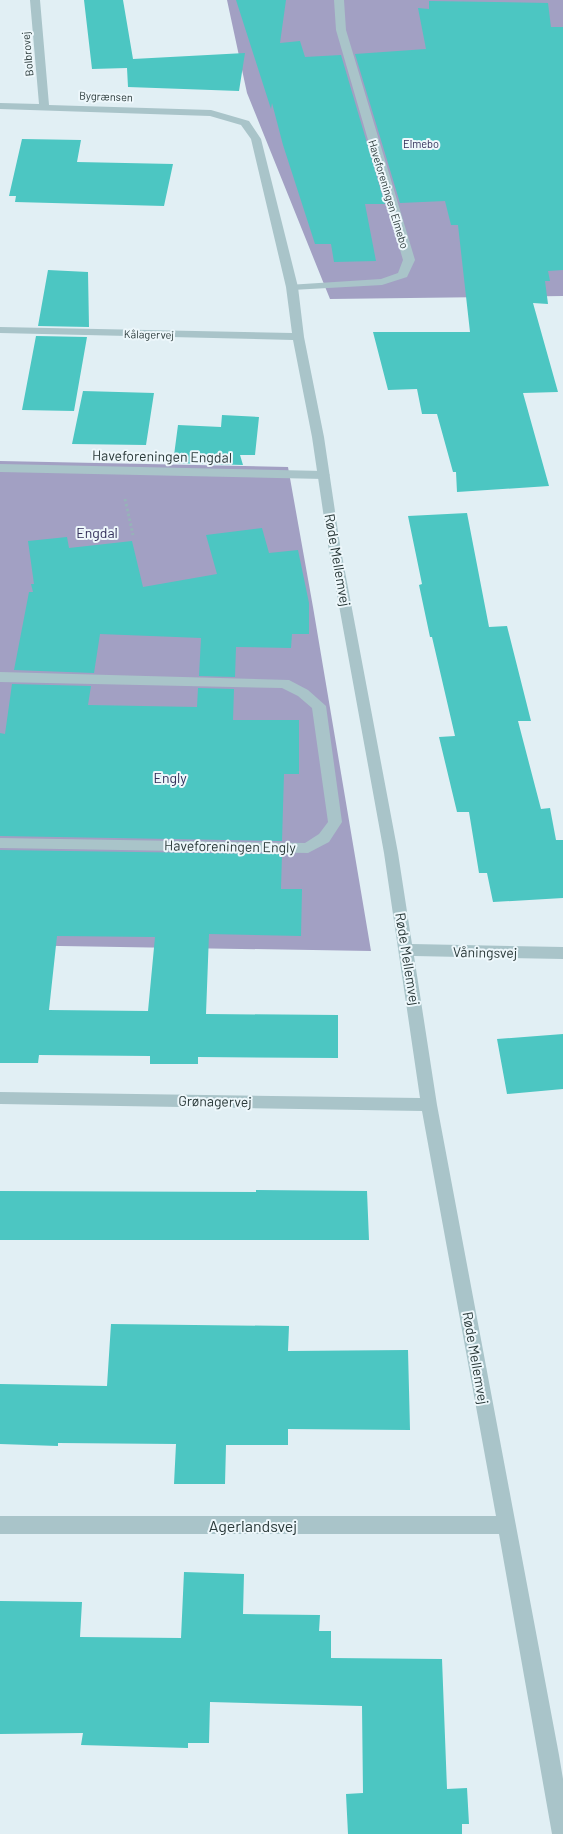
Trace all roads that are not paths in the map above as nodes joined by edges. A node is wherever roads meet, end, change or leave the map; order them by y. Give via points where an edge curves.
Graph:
1 (35, 0) edge
2 (350, 0) edge
3 (339, 2) edge
4 (0, 106) edge
5 (44, 107) junction
6 (211, 113) joint
7 (292, 286) junction
8 (0, 330) edge
9 (298, 337) junction
10 (0, 468) edge
11 (324, 475) junction
12 (0, 677) edge
13 (0, 843) edge
14 (407, 950) junction
15 (563, 953) edge
16 (0, 1098) edge
17 (429, 1105) junction
18 (506, 1524) junction
19 (0, 1525) edge
20 (562, 1834) edge

1 - 5 street, Bolbrovej
2 - 3 street, Haveforeningen Elmebo
3 - 7 street, Haveforeningen Elmebo via 341,30 409,260 403,275 382,282
4 - 5 street, Bygrænsen
5 - 6 street, Bygrænsen
6 - 7 street, Røde Mellemvej via 245,123 256,139
7 - 9 street, Røde Mellemvej
8 - 9 street, Kålagervej
9 - 11 street, Røde Mellemvej
10 - 11 street, Haveforeningen Engdal
11 - 14 street, Røde Mellemvej
12 - 13 street, Haveforeningen Engly via 284,683 319,706 335,822 324,838 308,848
14 - 15 street, Våningsvej
14 - 17 street, Røde Mellemvej
16 - 17 street, Grønagervej
17 - 18 street, Røde Mellemvej
18 - 19 street, Agerlandsvej
18 - 20 street, Røde Mellemvej

